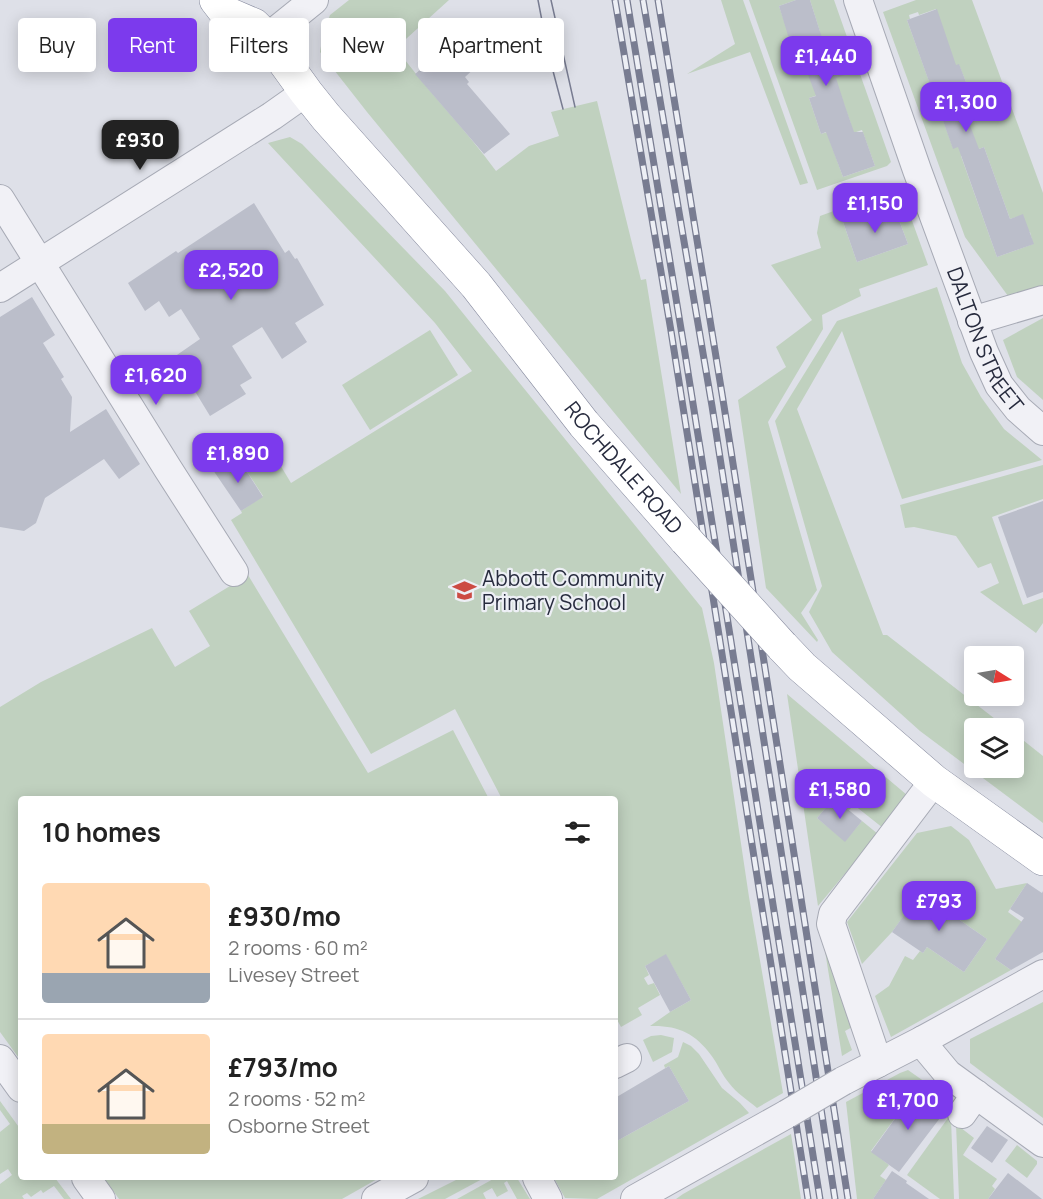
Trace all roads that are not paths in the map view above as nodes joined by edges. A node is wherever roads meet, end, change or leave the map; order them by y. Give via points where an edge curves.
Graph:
1 (216, 0) edge
2 (314, 0) edge
3 (858, 0) edge
4 (245, 18) edge
5 (265, 18) edge
6 (292, 72) edge
7 (306, 92) junction
8 (0, 199) edge
9 (40, 262) junction
10 (0, 288) edge
11 (1043, 300) edge
12 (972, 321) junction
13 (1043, 431) edge
14 (234, 572) dead end
15 (934, 781) junction
16 (1043, 859) edge
17 (1043, 974) edge
18 (923, 1040) junction
19 (0, 1059) edge
20 (878, 1063) junction
21 (18, 1084) edge
22 (1043, 1143) edge
23 (87, 1180) edge
24 (410, 1180) edge
25 (538, 1180) edge
26 (101, 1199) edge
27 (376, 1199) edge
28 (548, 1199) edge
29 (635, 1199) edge

1 - 4 highway via 226,13
2 - 5 street
3 - 12 street, DALTON STREET
6 - 7 highway, ROCHDALE ROAD
7 - 9 street
7 - 15 highway, ROCHDALE ROAD, bridge via 476,285 584,424 782,646
8 - 9 street
9 - 10 street
9 - 14 street
11 - 12 street
12 - 13 street, DALTON STREET via 999,385
15 - 16 highway, ROCHDALE ROAD
15 - 20 street via 833,914 831,924
17 - 18 street
18 - 20 street
18 - 22 street via 969,1104
19 - 21 street
20 - 29 street, bridge
23 - 26 street
24 - 27 street
25 - 28 street

